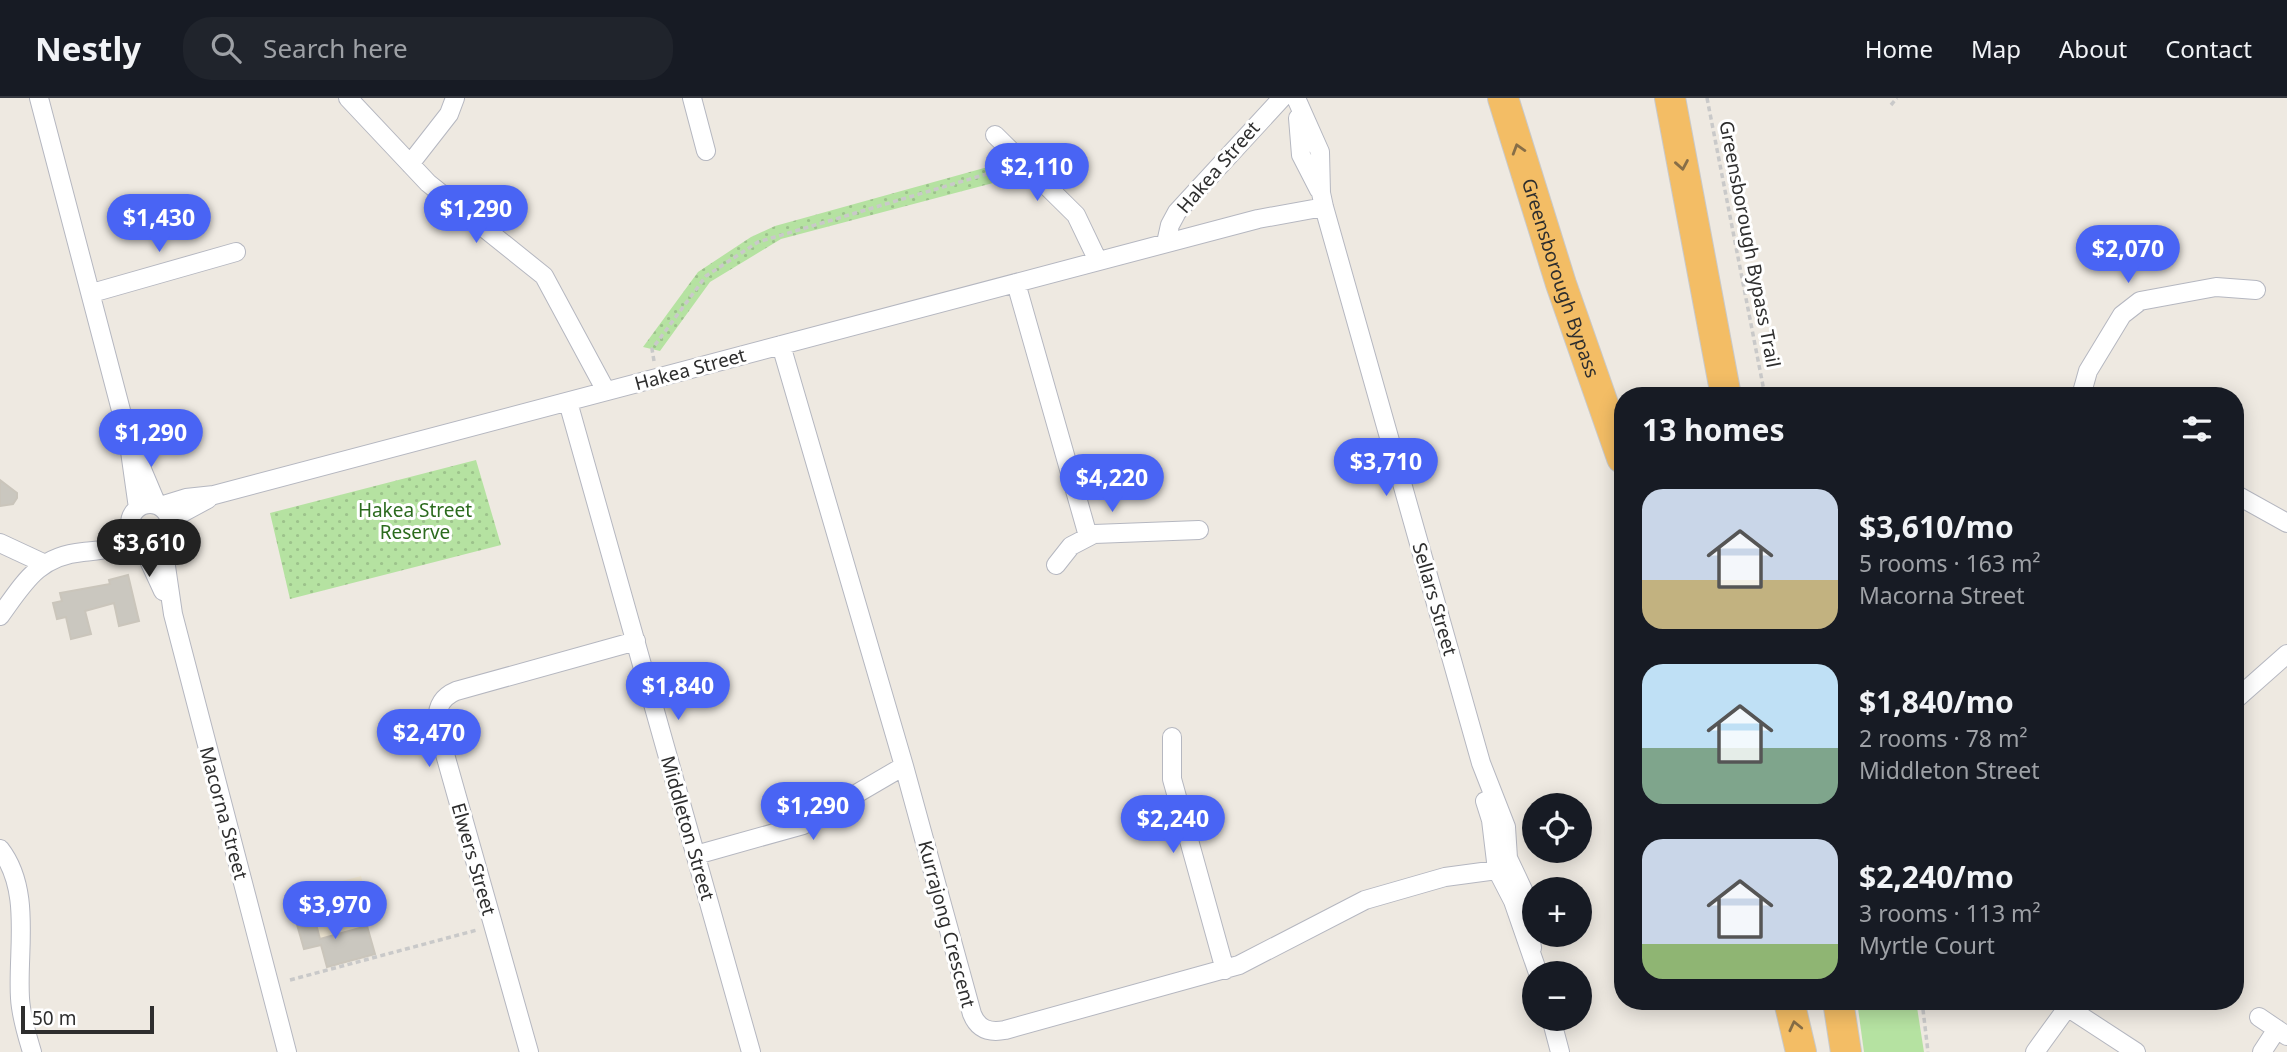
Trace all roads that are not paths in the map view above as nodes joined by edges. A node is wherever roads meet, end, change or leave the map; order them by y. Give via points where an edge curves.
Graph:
1 (39, 98) edge
2 (348, 98) edge
3 (455, 98) edge
4 (692, 98) edge
5 (1503, 98) edge
6 (1670, 98) edge
7 (1291, 100) edge
8 (995, 135) dead end
9 (706, 151) dead end
10 (410, 164) junction
11 (1323, 200) junction
12 (1166, 243) junction
13 (236, 252) dead end
14 (1098, 261) junction
15 (1016, 283) junction
16 (2256, 290) dead end
17 (92, 293) junction
18 (781, 345) junction
19 (1724, 387) edge
20 (2084, 387) edge
21 (607, 391) junction
22 (568, 402) junction
23 (1614, 436) edge
24 (128, 437) junction
25 (2244, 499) edge
26 (162, 510) junction
27 (2287, 523) edge
28 (136, 528) junction
29 (1199, 530) dead end
30 (1087, 536) junction
31 (162, 539) junction
32 (0, 543) edge
33 (43, 563) junction
34 (1056, 565) dead end
35 (173, 614) junction
36 (0, 616) edge
37 (636, 641) junction
38 (2287, 654) edge
39 (2244, 692) edge
40 (1172, 737) dead end
41 (904, 766) junction
42 (0, 849) edge
43 (696, 855) junction
44 (1500, 862) junction
45 (1535, 961) edge
46 (1225, 970) junction
47 (1791, 1010) edge
48 (1839, 1010) edge
49 (2066, 1010) edge
50 (2078, 1010) edge
51 (2259, 1017) dead end
52 (1554, 1031) edge
53 (2282, 1032) edge
54 (32, 1052) edge
55 (287, 1052) edge
56 (528, 1052) edge
57 (751, 1052) edge
58 (1560, 1052) edge
59 (1801, 1052) edge
60 (1846, 1052) edge
61 (2035, 1052) edge
62 (2136, 1052) edge
63 (2262, 1052) edge

1 - 17 street, Macorna Street
2 - 10 street
3 - 10 street via 449,114
4 - 9 street
23 -> 5 highway, Greensborough Bypass via 1560,284
6 -> 19 highway
7 - 11 street, Sellars Street via 1320,152
7 - 12 street, Hakea Street via 1177,212
8 - 14 street via 1076,215
10 - 21 street via 544,276
11 - 12 street, Hakea Street
11 - 44 street, Sellars Street via 1480,763 1506,827
12 - 14 street, Hakea Street
13 - 17 street
14 - 15 street, Hakea Street
15 - 18 street, Hakea Street
15 - 30 street
16 - 20 street via 2216,287 2148,297 2133,305 2088,371
17 - 24 street, Macorna Street
18 - 21 street, Hakea Street
18 - 41 street, Kurrajong Crescent
21 - 22 street, Hakea Street
22 - 26 street, Hakea Street
22 - 37 street, Middleton Street
24 - 26 street, Macorna Street
24 - 28 street, Macorna Street
25 - 27 street
26 - 28 street
26 - 31 street via 169,530
28 - 31 street via 151,543
28 - 33 street via 110,549
28 - 35 street, Macorna Street
29 - 30 street
30 - 34 street via 1071,546
31 - 35 street, Macorna Street
32 - 33 street
33 - 36 street
35 - 55 street, Macorna Street
37 - 43 street, Middleton Street
37 - 56 street, Elwers Street via 456,691 439,705 439,733
38 - 39 street
40 - 46 street via 1172,779
41 - 43 street via 803,825
41 - 46 street, Kurrajong Crescent via 972,1014 980,1027 1005,1030
42 - 54 street via 19,892 20,1000
43 - 57 street, Middleton Street
44 - 45 street, Sellars Street via 1524,892
44 - 46 street, Kurrajong Crescent via 1365,900
59 -> 47 highway
48 - 60 highway
49 - 61 street
50 - 62 street
51 - 53 street
52 - 58 street
53 - 63 street

